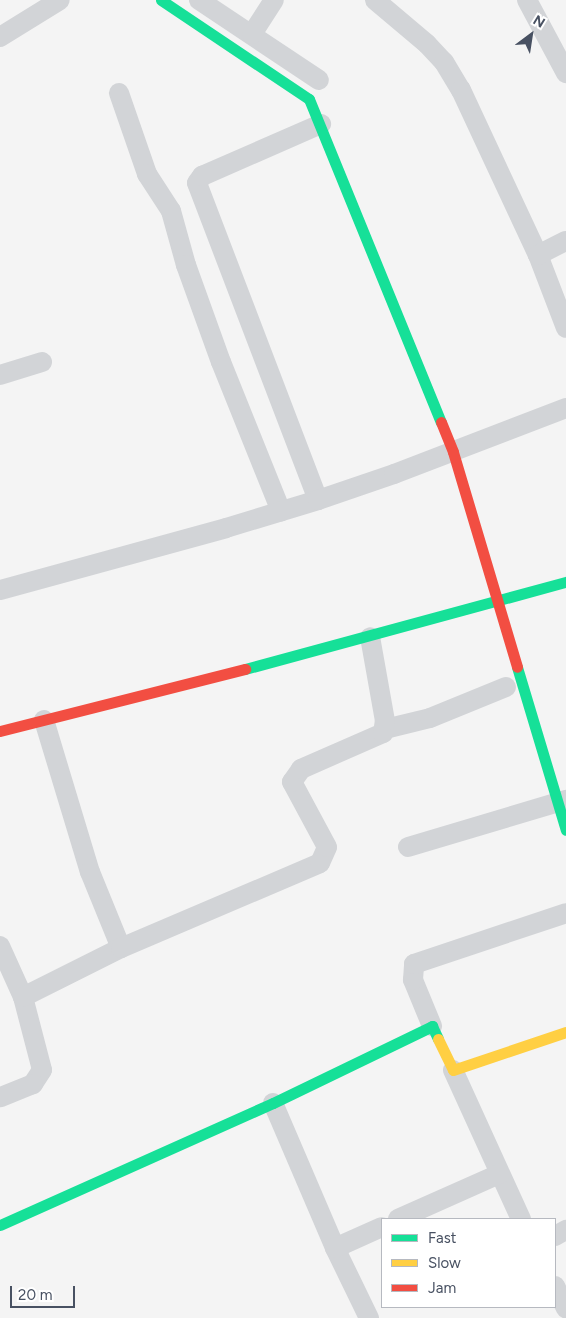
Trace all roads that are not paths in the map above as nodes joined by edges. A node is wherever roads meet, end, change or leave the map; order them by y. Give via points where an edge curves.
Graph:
1 (60, 0) edge
2 (161, 0) edge
3 (199, 0) edge
4 (274, 0) edge
5 (527, 0) edge
6 (377, 1) edge
7 (252, 34) junction
8 (0, 37) edge
9 (566, 73) edge
10 (319, 80) dead end
11 (119, 93) dead end
12 (321, 124) junction
13 (566, 241) edge
14 (538, 255) junction
15 (566, 328) edge
16 (42, 362) dead end
17 (0, 375) edge
18 (566, 408) edge
19 (453, 452) junction
20 (318, 500) junction
21 (281, 511) junction
22 (566, 582) edge
23 (0, 590) edge
24 (497, 599) junction
25 (370, 637) junction
26 (506, 687) dead end
27 (44, 720) junction
28 (385, 729) junction
29 (0, 731) edge
30 (561, 801) edge
31 (566, 830) edge
32 (408, 847) dead end
33 (566, 913) edge
34 (0, 946) edge
35 (121, 948) junction
36 (23, 998) junction
37 (432, 1026) junction
38 (566, 1032) edge
39 (453, 1070) junction
40 (0, 1097) edge
41 (274, 1103) junction
42 (500, 1174) junction
43 (400, 1218) edge
44 (522, 1218) edge
45 (0, 1225) edge
46 (381, 1226) edge
47 (335, 1248) junction
48 (556, 1288) edge
49 (566, 1309) edge
50 (369, 1318) edge

1 - 8 street
2 - 12 street via 309,99
3 - 7 street
4 - 7 street
5 - 9 street
6 - 14 street via 444,62 461,90
7 - 10 street
11 - 21 street via 147,174 171,211 186,265 221,362
12 - 19 street
12 - 20 street via 202,176 196,183
13 - 14 street
14 - 15 street
16 - 17 street
18 - 19 street
19 - 20 street
19 - 24 street
20 - 21 street
21 - 23 street
22 - 24 street
24 - 25 street
24 - 30 street
25 - 27 street
25 - 28 street
26 - 28 street via 430,718
27 - 29 street
27 - 35 street via 90,872
28 - 35 street via 379,737 302,768 294,775 294,788 326,847 320,863
30 - 31 street
30 - 32 street
33 - 37 street via 414,964 413,980
34 - 36 street
35 - 36 street
36 - 40 street via 42,1070 33,1084
37 - 39 street
37 - 41 street
38 - 39 street
39 - 42 street
41 - 45 street
41 - 47 street
42 - 43 street
42 - 44 street
46 - 47 street
47 - 50 street
48 - 49 street

